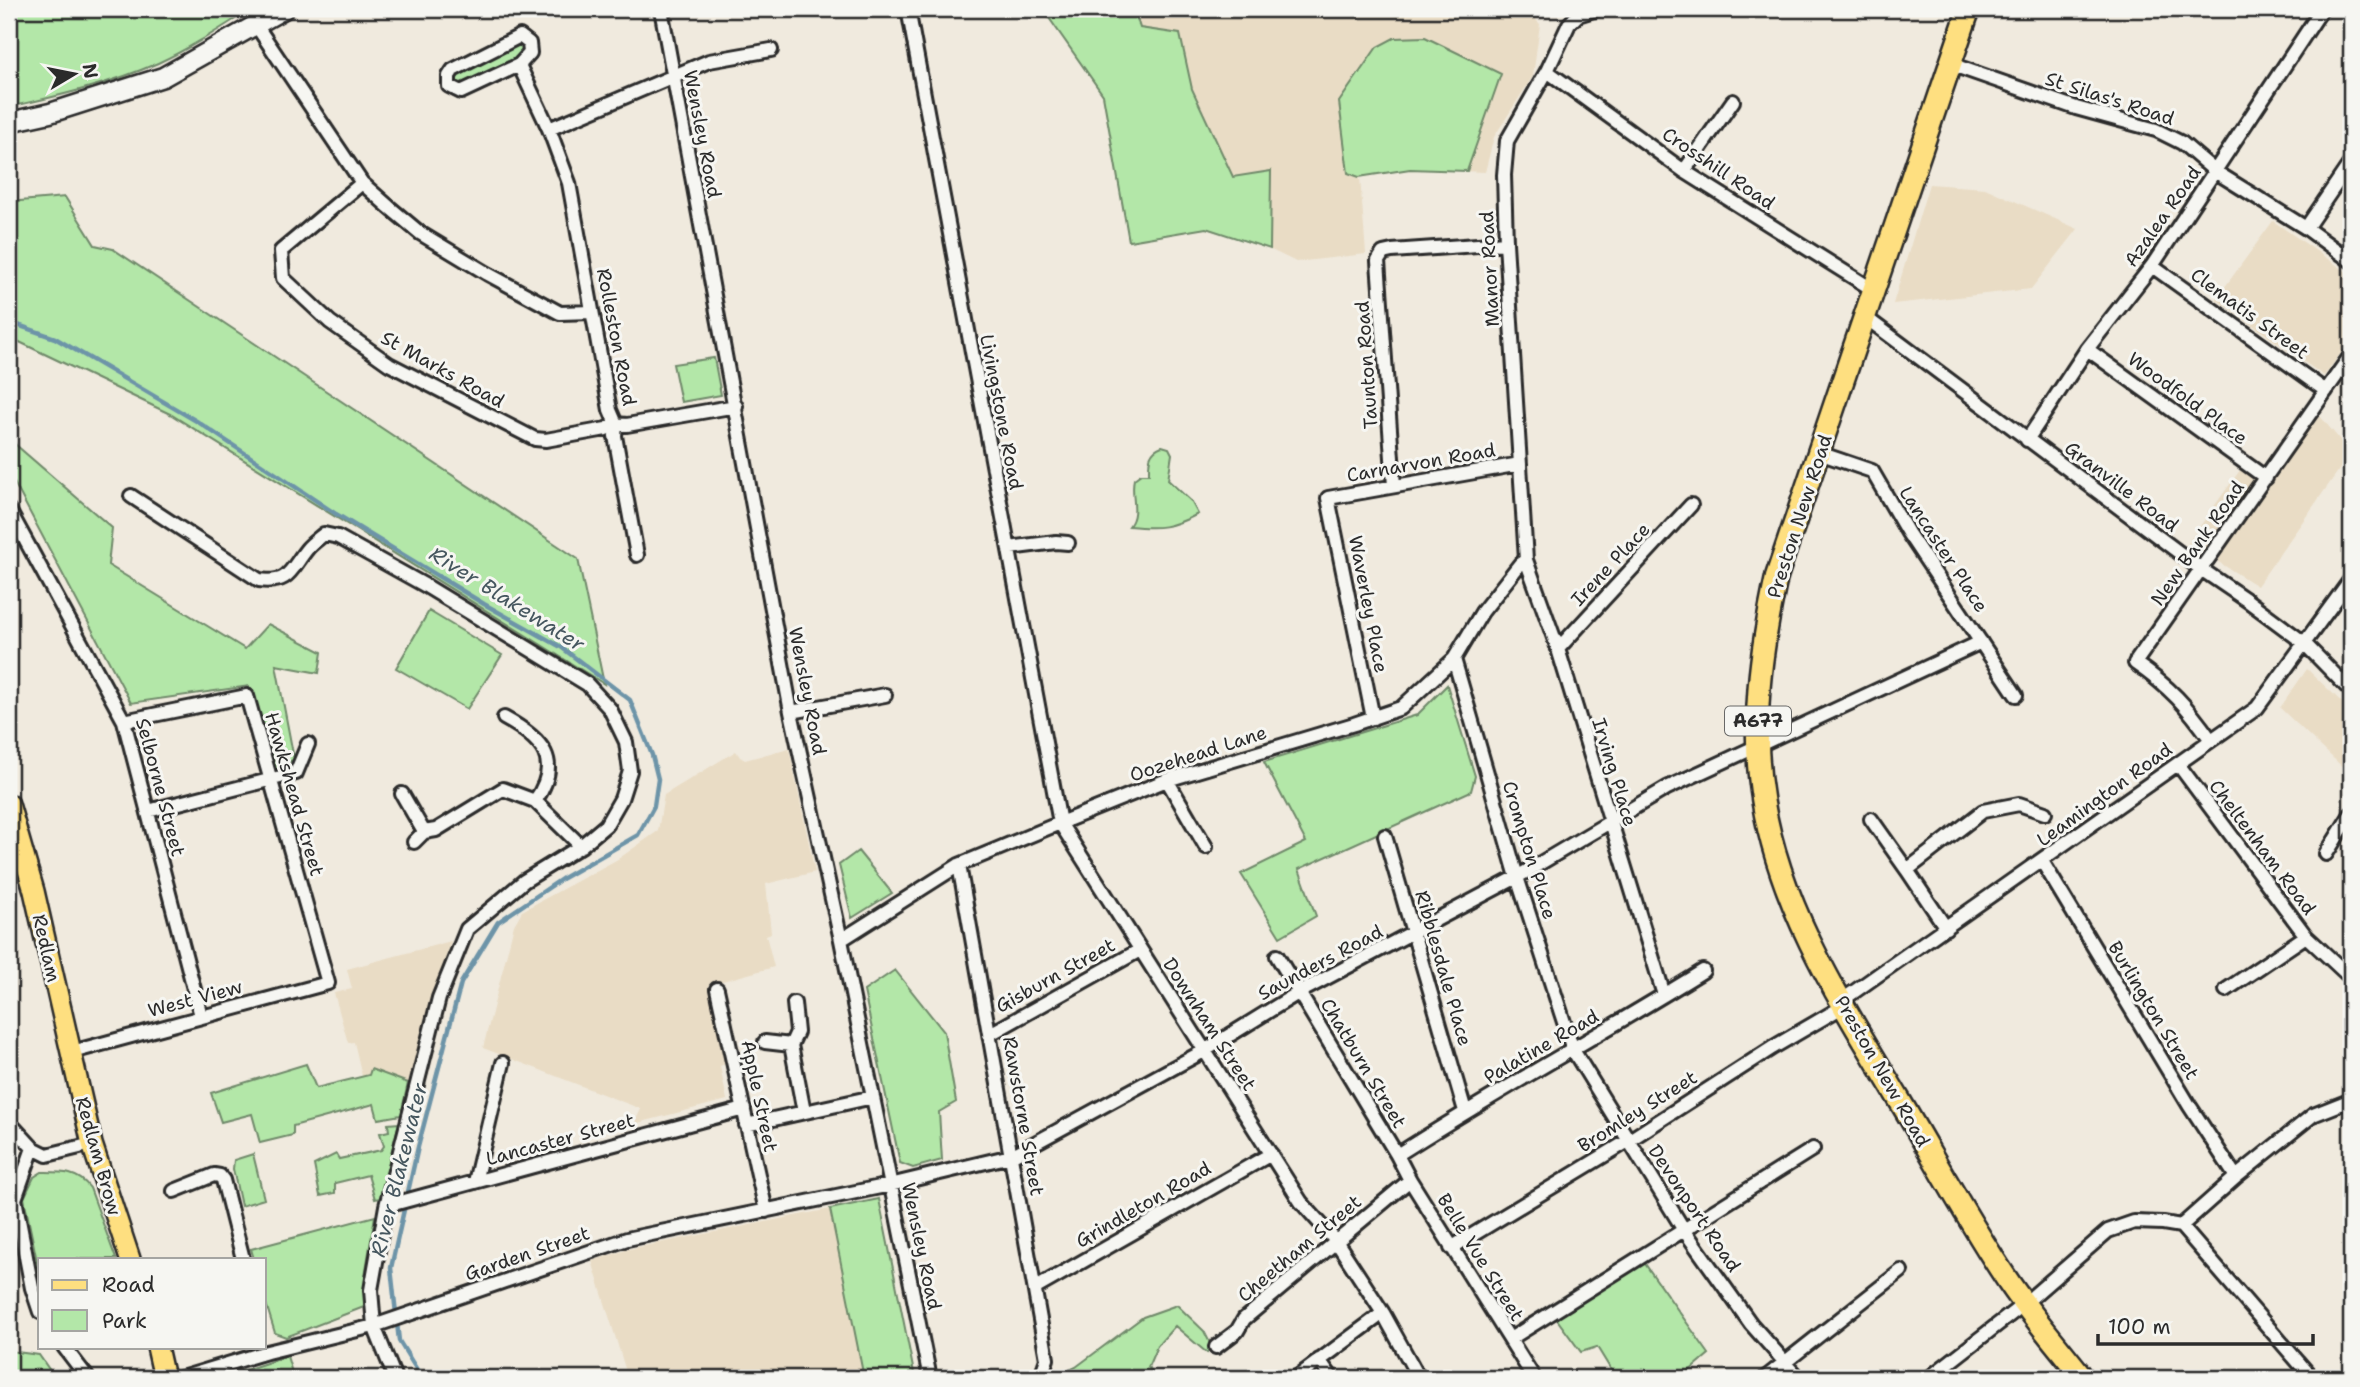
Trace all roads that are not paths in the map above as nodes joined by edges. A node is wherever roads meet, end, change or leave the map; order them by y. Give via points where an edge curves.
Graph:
1 (284, 9) edge
2 (661, 9) edge
3 (908, 9) edge
4 (1597, 9) edge
5 (1969, 9) edge
6 (2322, 9) edge
7 (256, 25) junction
8 (771, 50) dead end
9 (1950, 64) junction
10 (519, 65) junction
11 (1549, 66) junction
12 (673, 76) junction
13 (1733, 101) dead end
14 (9, 122) edge
15 (549, 129) junction
16 (2351, 162) edge
17 (1684, 171) junction
18 (2216, 173) junction
19 (362, 183) junction
20 (2306, 228) junction
21 (1506, 243) junction
22 (2351, 261) edge
23 (2152, 266) junction
24 (1875, 291) junction
25 (592, 312) junction
26 (1866, 317) junction
27 (2087, 349) junction
28 (2351, 355) edge
29 (2326, 391) junction
30 (736, 406) junction
31 (616, 424) junction
32 (2027, 440) junction
33 (1819, 453) junction
34 (1520, 464) junction
35 (2266, 478) junction
36 (1394, 486) junction
37 (131, 496) dead end
38 (1328, 498) joint
39 (1691, 505) dead end
40 (9, 510) edge
41 (1068, 543) dead end
42 (1009, 548) junction
43 (637, 555) dead end
44 (1525, 560) junction
45 (2201, 569) junction
46 (2351, 579) edge
47 (1981, 642) junction
48 (2303, 642) junction
49 (1558, 649) junction
50 (1454, 659) junction
51 (2351, 691) edge
52 (885, 695) dead end
53 (2016, 695) dead end
54 (792, 712) junction
55 (505, 718) dead end
56 (1373, 718) junction
57 (124, 721) junction
58 (2211, 740) junction
59 (308, 744) dead end
60 (1758, 747) junction
61 (2178, 764) junction
62 (272, 780) junction
63 (1167, 780) junction
64 (402, 794) dead end
65 (535, 802) junction
66 (9, 804) edge
67 (148, 811) junction
68 (2045, 813) dead end
69 (2351, 814) edge
70 (1871, 819) dead end
71 (1609, 822) junction
72 (1060, 823) junction
73 (425, 832) junction
74 (1385, 836) dead end
75 (414, 842) dead end
76 (581, 846) junction
77 (1206, 847) dead end
78 (2326, 854) dead end
79 (2042, 861) junction
80 (959, 865) junction
81 (1907, 870) junction
82 (1517, 877) junction
83 (1946, 928) junction
84 (1413, 934) junction
85 (2306, 936) junction
86 (841, 940) junction
87 (1140, 950) junction
88 (1277, 956) dead end
89 (1703, 971) dead end
90 (2351, 978) edge
91 (328, 983) joint
92 (717, 989) dead end
93 (2226, 990) dead end
94 (1298, 993) junction
95 (1664, 995) junction
96 (794, 1003) dead end
97 (1842, 1004) junction
98 (201, 1016) junction
99 (990, 1034) junction
100 (765, 1042) dead end
101 (791, 1045) junction
102 (1573, 1050) junction
103 (1205, 1051) junction
104 (72, 1052) junction
105 (503, 1063) dead end
106 (873, 1097) junction
107 (2351, 1100) edge
108 (744, 1108) junction
109 (1465, 1111) junction
110 (804, 1112) junction
111 (9, 1122) edge
112 (746, 1125) junction
113 (1628, 1142) junction
114 (92, 1144) junction
115 (33, 1148) junction
116 (1813, 1149) dead end
117 (1271, 1154) junction
118 (1397, 1155) junction
119 (1011, 1156) junction
120 (2236, 1177) junction
121 (1410, 1180) junction
122 (475, 1182) junction
123 (890, 1185) junction
124 (174, 1191) dead end
125 (386, 1206) junction
126 (766, 1212) junction
127 (2181, 1226) junction
128 (1684, 1230) junction
129 (1336, 1241) junction
130 (1451, 1248) junction
131 (130, 1258) edge
132 (243, 1258) edge
133 (1901, 1271) dead end
134 (1036, 1288) junction
135 (2024, 1304) junction
136 (38, 1305) edge
137 (1383, 1313) junction
138 (374, 1326) junction
139 (1510, 1339) junction
140 (266, 1347) edge
141 (65, 1348) edge
142 (157, 1348) edge
143 (263, 1348) edge
144 (1216, 1348) dead end
145 (1318, 1360) junction
146 (1784, 1363) junction
147 (1040, 1376) edge
148 (87, 1377) edge
149 (164, 1378) edge
150 (181, 1378) edge
151 (395, 1378) edge
152 (930, 1378) edge
153 (1296, 1378) edge
154 (1332, 1378) edge
155 (1419, 1378) edge
156 (1534, 1378) edge
157 (1765, 1378) edge
158 (1799, 1378) edge
159 (1930, 1378) edge
160 (2083, 1378) edge
161 (2312, 1378) edge

1 - 7 main road
2 - 12 street, Wensley Road
3 - 42 street, Livingstone Road
4 - 11 street, Manor Road via 1569,23
5 - 9 highway, Preston New Road / A677
6 - 18 street, Azalea Road
7 - 14 main road via 163,77
7 - 19 street
8 - 12 street via 709,61
9 - 18 street, St Silas's Road via 2155,130 2182,144
9 - 24 highway, Preston New Road / A677
10 - 10 street via 461,92 448,81 453,70 520,36 529,43 530,53
10 - 15 street, Rolleston Road
11 - 17 street, Crosshill Road
11 - 21 street, Manor Road via 1507,141
12 - 15 street
12 - 30 street, Wensley Road
13 - 17 street
15 - 25 street, Rolleston Road via 569,183
16 - 20 street
17 - 24 street, Crosshill Road
18 - 20 street, St Silas's Road
18 - 23 street, Azalea Road
19 - 25 street via 420,233 488,274 560,313
19 - 31 street, St Marks Road via 281,251 283,278 330,322 388,364 518,432 546,440
20 - 22 street, St Silas's Road
21 - 34 street, Manor Road
21 - 36 street, Taunton Road via 1392,251 1383,253 1378,261
23 - 27 street, Azalea Road
23 - 29 street, Clematis Street
24 - 26 highway, Preston New Road / A677
25 - 31 street, Rolleston Road
26 - 32 street, Granville Road
26 - 33 highway, Preston New Road / A677
27 - 32 street, Azalea Road
27 - 35 street, Woodfold Place
28 - 29 street, New Bank Road
29 - 35 street, New Bank Road
30 - 31 street, St Marks Road
30 - 54 street, Wensley Road
31 - 43 street, Rolleston Road
32 - 45 street, Granville Road
33 - 47 street, Lancaster Place via 1872,471
33 - 60 highway, Preston New Road / A677 via 1777,575 1766,622
34 - 36 street, Carnarvon Road
34 - 44 street, Manor Road
35 - 45 street, New Bank Road
36 - 38 street, Carnarvon Road
37 - 76 street via 259,580 273,582 292,572 307,548 324,534 338,537 587,684 610,709 626,741 630,771 606,825
38 - 56 street, Waverley Place
39 - 49 street, Irene Place
40 - 57 street, Selborne Street
41 - 42 street
42 - 72 street, Livingstone Road
44 - 49 street, Irving Place
44 - 50 street, Oozehead Lane via 1482,612
45 - 48 street, Granville Road
45 - 58 street, New Bank Road via 2136,663 2166,685
46 - 48 street, Leamington Road
47 - 53 street, Lancaster Place
47 - 60 street, Saunders Road
48 - 51 street, Granville Road
48 - 58 street, Leamington Road via 2257,708
49 - 71 street, Irving Place
50 - 56 street, Oozehead Lane via 1401,708
50 - 82 street, Crompton Place
52 - 54 street
54 - 86 street, Wensley Road
55 - 65 street via 524,729 547,755 550,773
56 - 63 street, Oozehead Lane
57 - 62 street, Hawkshead Street via 247,696
57 - 67 street, Selborne Street
58 - 61 street, Leamington Road
59 - 62 street via 296,773
60 - 71 street, Saunders Road via 1667,788
60 - 97 highway, Preston New Road / A677 via 1762,798 1782,878
61 - 79 street, Leamington Road
61 - 85 street, Cheltenham Road
62 - 67 street
62 - 91 street, Hawkshead Street
63 - 72 street, Oozehead Lane
63 - 77 street
64 - 73 street
65 - 73 street via 503,789 436,830
65 - 76 street
66 - 104 main road, Redlam
67 - 98 street, Selborne Street
68 - 81 street via 2019,804 1983,811
69 - 78 street
70 - 81 street
71 - 82 street, Saunders Road
71 - 95 street, Irving Place
72 - 80 street, Oozehead Lane
72 - 87 street, Downham Street
73 - 75 street
74 - 84 street, Ribblesdale Place
76 - 125 street via 524,881 467,929 439,998
79 - 83 street, Leamington Road
79 - 120 street, Burlington Street
80 - 86 street, Oozehead Lane
80 - 99 street, Rawstorne Street
81 - 83 street
82 - 84 street, Saunders Road
82 - 102 street, Crompton Place
83 - 97 street, Leamington Road
84 - 94 street, Saunders Road
84 - 109 street, Ribblesdale Place
85 - 90 street, Cheltenham Road
85 - 93 street
86 - 106 street, Wensley Road
87 - 99 street, Gisburn Street
87 - 103 street, Downham Street
88 - 94 street, Chatburn Street
89 - 95 street, Palatine Road
91 - 98 street, West View
92 - 108 street, Apple Street
94 - 103 street, Saunders Road
94 - 118 street, Chatburn Street
95 - 102 street, Palatine Road
96 - 101 street via 797,1032
97 - 113 street, Bromley Street
97 - 135 highway, Preston New Road / A677
98 - 104 street, West View
99 - 119 street, Rawstorne Street
100 - 101 street
101 - 110 street
102 - 109 street, Palatine Road
102 - 113 street, Devonport Road
103 - 117 street, Downham Street
103 - 119 street, Saunders Road
104 - 114 main road, Redlam Brow
105 - 122 street
106 - 110 street
106 - 123 street, Wensley Road
107 - 120 street via 2313,1115
108 - 112 street, Apple Street
108 - 122 street, Lancaster Street
109 - 118 street, Palatine Road
110 - 112 street
111 - 115 street
112 - 126 street, Apple Street
113 - 128 street, Devonport Road
113 - 130 street, Bromley Street
114 - 115 street via 47,1154
114 - 131 main road, Redlam Brow
115 - 136 street via 15,1199
116 - 128 street
117 - 129 street, Downham Street via 1301,1202
117 - 134 street, Grindleton Road
118 - 121 street, Belle Vue Street
119 - 123 street, Saunders Road
119 - 134 street, Rawstorne Street
120 - 127 street
121 - 129 street, Cheetham Street
121 - 130 street, Belle Vue Street
122 - 125 street, Lancaster Street
123 - 126 street, Garden Street
123 - 152 street, Wensley Road
124 - 132 street via 220,1176
125 - 138 street via 371,1290
126 - 138 street, Garden Street via 627,1239
127 - 135 street via 2134,1222 2108,1231
127 - 161 street
128 - 139 street
128 - 146 street, Devonport Road
129 - 137 street, Downham Street
129 - 144 street, Cheetham Street
130 - 139 street, Belle Vue Street
133 - 146 street
134 - 147 street, Rawstorne Street via 1047,1359
135 - 159 street
135 - 160 highway, Preston New Road / A677
137 - 145 street
137 - 155 street, Downham Street
138 - 140 street, Garden Street
138 - 151 street
139 - 156 street, Belle Vue Street
141 - 148 street
142 - 149 main road
143 - 150 street, Garden Street
145 - 153 street
145 - 154 street
146 - 157 street
146 - 158 street, Devonport Road

